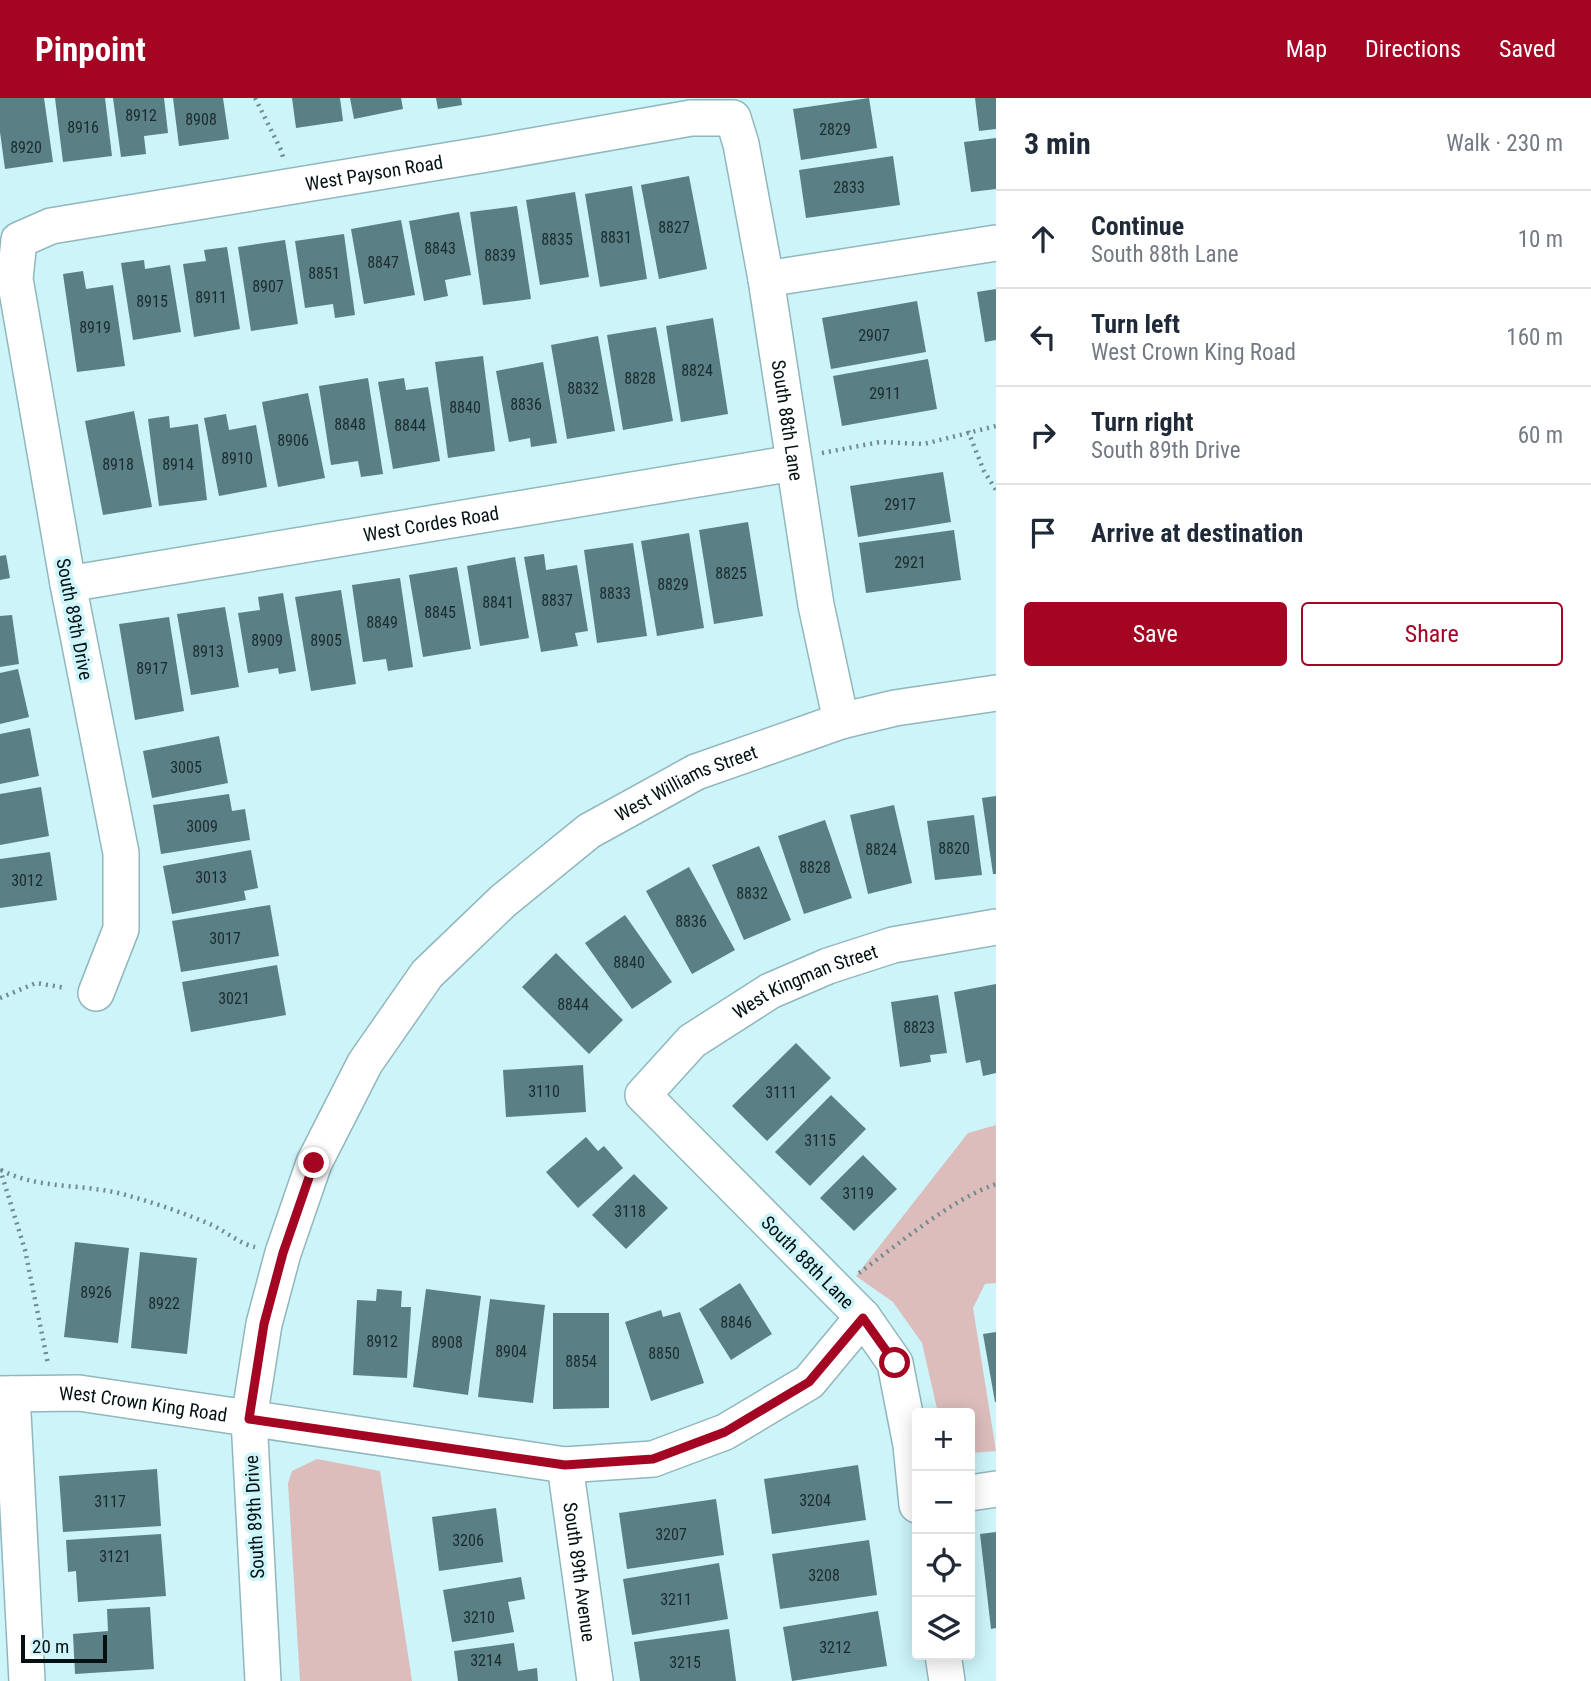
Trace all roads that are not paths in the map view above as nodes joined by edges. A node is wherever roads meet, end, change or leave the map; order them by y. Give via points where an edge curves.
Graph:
1 (733, 118) joint
2 (19, 240) joint
3 (996, 243) edge
4 (765, 279) junction
5 (794, 463) junction
6 (68, 584) junction
7 (996, 693) edge
8 (841, 721) junction
9 (996, 927) edge
10 (427, 974) joint
11 (96, 993) road end
12 (643, 1095) joint
13 (863, 1318) junction
14 (6, 1394) edge
15 (249, 1419) junction
16 (565, 1465) junction
17 (914, 1471) edge
18 (996, 1489) edge
19 (975, 1492) edge
20 (944, 1660) edge
21 (27, 1681) edge
22 (263, 1681) edge
23 (596, 1681) edge
24 (947, 1681) edge

1 - 2 street, West Payson Road via 691,118 51,226
1 - 4 street, South 88th Lane
2 - 6 street, South 89th Drive via 15,279
3 - 4 street
4 - 5 street, South 88th Lane
5 - 6 street, West Cordes Road
5 - 8 street, South 88th Lane via 816,605
6 - 11 street, South 89th Drive via 121,853 121,929
7 - 8 street, West Williams Street
8 - 10 street, West Williams Street via 696,772 589,831 503,901
9 - 12 street, West Kingman Street via 893,945 770,991 692,1041
10 - 15 street, South 89th Drive via 365,1063 314,1163 264,1324
12 - 13 street, South 88th Lane
13 - 16 street, West Crown King Road via 809,1382 725,1432 653,1459
13 - 17 street, South 88th Lane via 895,1363
14 - 15 street, West Crown King Road via 79,1393
14 - 21 street
15 - 16 street, West Crown King Road
15 - 22 street, South 89th Drive
16 - 23 street, South 89th Avenue
18 - 19 street
20 - 24 street

